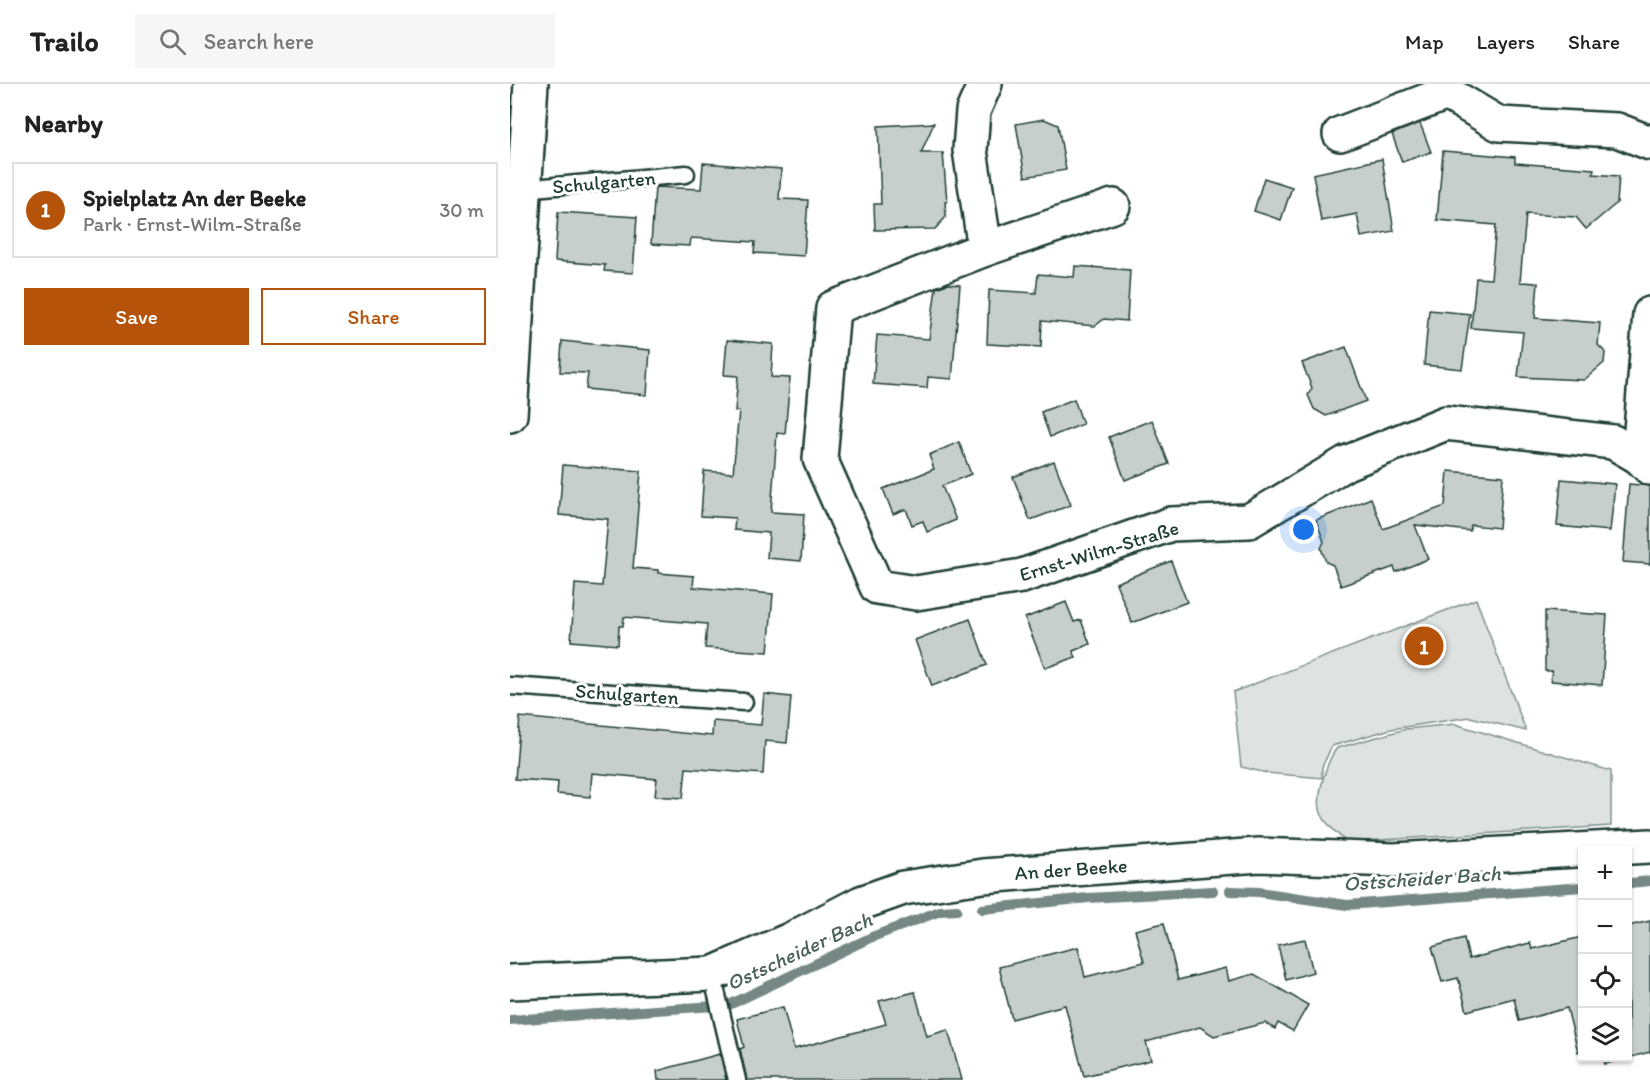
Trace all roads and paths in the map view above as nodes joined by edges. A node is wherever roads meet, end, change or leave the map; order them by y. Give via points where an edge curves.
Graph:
1 (531, 84) edge
2 (985, 84) edge
3 (1446, 89) edge
4 (1340, 134) dead end
5 (1650, 143) edge
6 (686, 174) dead end
7 (523, 189) junction
8 (1113, 206) dead end
9 (985, 249) junction
10 (514, 310) edge
11 (1650, 314) edge
12 (510, 415) edge
13 (1645, 463) edge
14 (510, 686) edge
15 (744, 702) dead end
16 (1650, 846) edge
17 (712, 974) junction
18 (510, 982) edge
19 (737, 1080) edge

1 - 7 street, Schulgarten
2 - 9 street via 973,111 970,150
3 - 4 street
3 - 5 street via 1499,124 1617,130
6 - 7 lane, Schulgarten
7 - 10 street, Schulgarten
8 - 9 street, Ernst-Wilm-Straße
9 - 13 street, Ernst-Wilm-Straße via 833,308 820,459 877,587 916,593 1022,576 1171,524 1249,521 1346,463 1446,423 1613,442
10 - 12 street, Schulgarten
11 - 13 street
14 - 15 lane, Schulgarten
16 - 17 street, An der Beeke via 1394,860 1259,855 983,876 903,888 861,903
17 - 18 street, An der Beeke
17 - 19 lane

